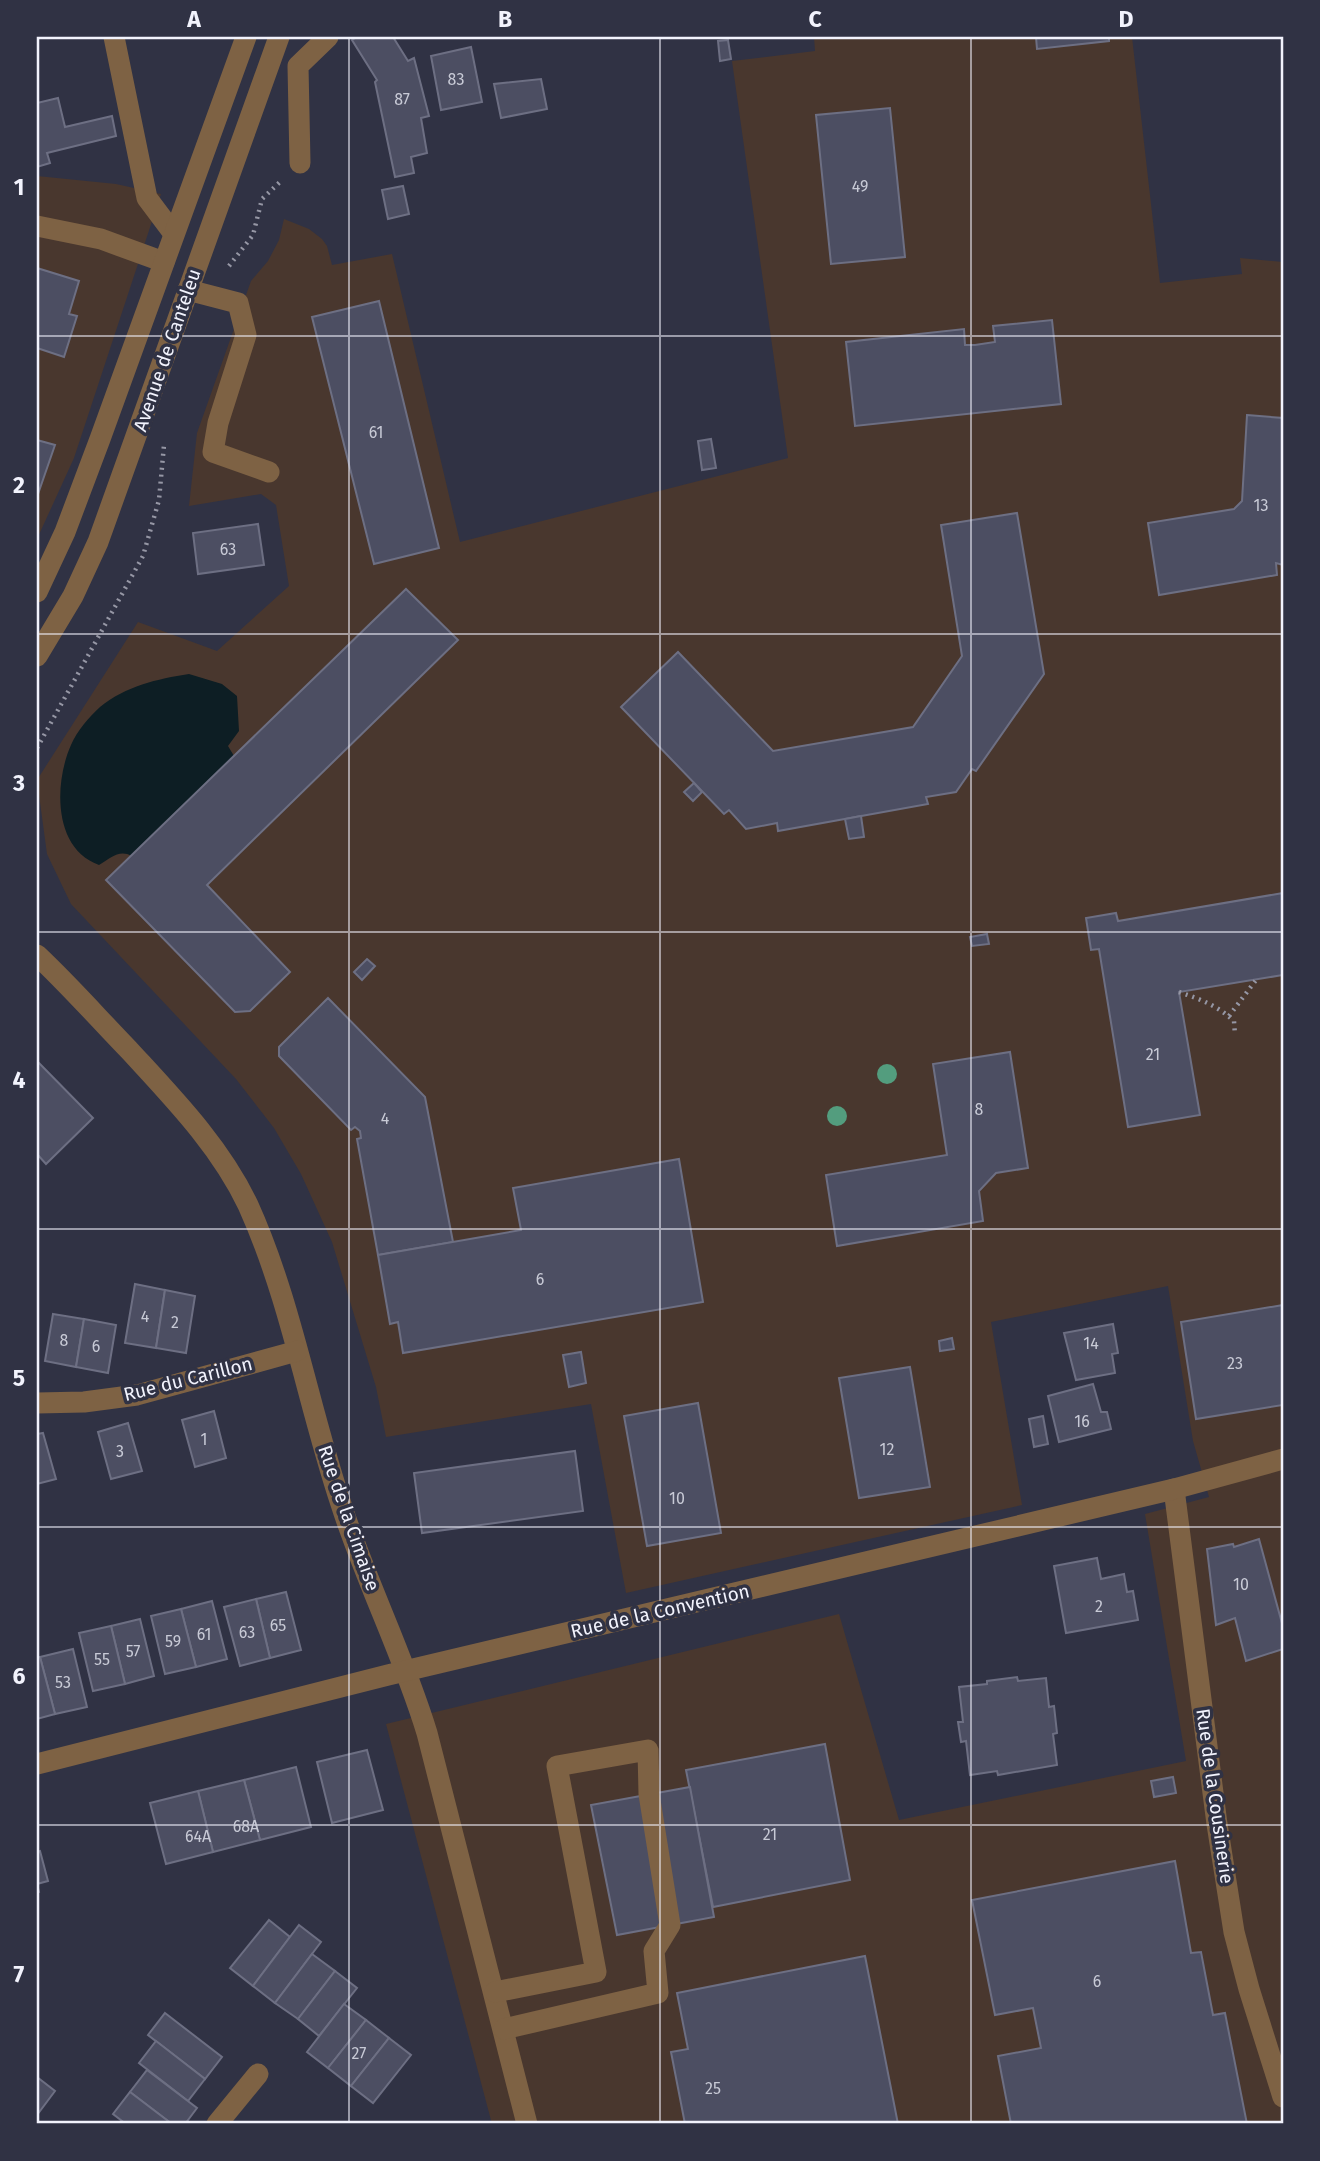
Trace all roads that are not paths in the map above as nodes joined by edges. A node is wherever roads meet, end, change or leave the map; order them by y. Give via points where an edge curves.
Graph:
1 (114, 37) edge
2 (246, 37) edge
3 (279, 37) edge
4 (328, 37) edge
5 (300, 163) road end
6 (37, 226) edge
7 (174, 234) junction
8 (164, 262) junction
9 (188, 290) junction
10 (269, 472) dead end
11 (37, 592) edge
12 (37, 656) edge
13 (37, 945) edge
14 (37, 955) edge
15 (56, 972) junction
16 (297, 1351) junction
17 (37, 1403) edge
18 (1283, 1459) edge
19 (1174, 1489) junction
20 (407, 1671) junction
21 (37, 1764) edge
22 (495, 1992) junction
23 (504, 2029) junction
24 (258, 2074) dead end
25 (1283, 2097) edge
26 (217, 2124) edge
27 (527, 2124) edge

1 - 7 street via 148,198
2 - 7 street, Avenue de Canteleu
3 - 9 street, Avenue de Canteleu
4 - 5 street via 298,66
6 - 8 street via 101,239
7 - 8 street, Avenue de Canteleu
8 - 11 street, Avenue de Canteleu via 65,532
9 - 10 street via 238,303 246,335 213,452
9 - 12 street, Avenue de Canteleu via 98,542
13 - 15 street, Rue de la Cimaise
14 - 15 street, Rue de la Cimaise
15 - 16 street, Rue de la Cimaise via 173,1097 232,1175 267,1251
16 - 17 street, Rue du Carillon via 137,1395
16 - 20 street, Rue de la Cimaise via 341,1507
18 - 19 street, Rue de la Convention
19 - 20 street, Rue de la Convention
19 - 25 street, Rue de la Cousinerie via 1234,1932
20 - 21 street, Rue de la Convention
20 - 22 street, Rue de la Cimaise
22 - 23 street, Rue de la Cimaise
22 - 23 street via 596,1972 557,1766 648,1750 649,1794 670,1924 654,1951 658,1993
23 - 27 street, Rue de la Cimaise
24 - 26 street

